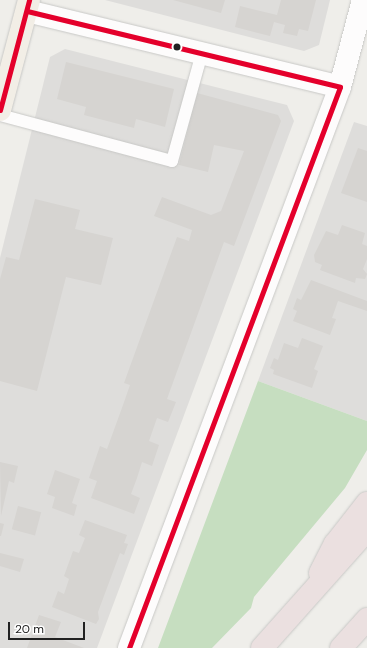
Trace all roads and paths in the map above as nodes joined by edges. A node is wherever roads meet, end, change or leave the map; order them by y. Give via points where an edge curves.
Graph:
1 (363, 0) edge
2 (28, 5) edge
3 (202, 53) junction
4 (340, 87) junction
5 (0, 110) edge
6 (0, 115) edge
7 (367, 503) edge
8 (367, 530) edge
9 (306, 602) junction
10 (367, 618) edge
11 (129, 648) edge
12 (262, 648) edge
13 (341, 648) edge

1 - 4 street
2 - 3 street
2 - 5 main road
3 - 4 street
3 - 6 lane via 172,161
4 - 11 street
7 - 9 highway via 335,544
8 - 9 highway
9 - 12 highway
10 - 13 highway

